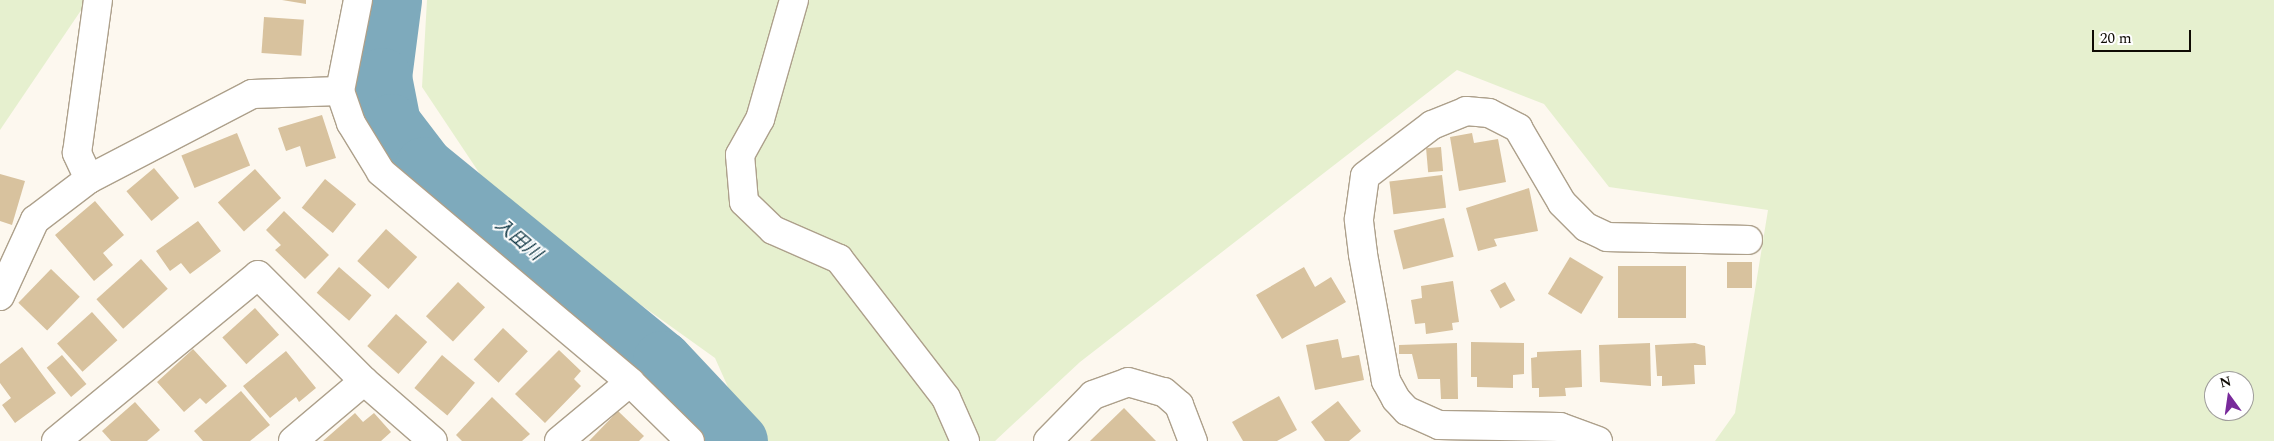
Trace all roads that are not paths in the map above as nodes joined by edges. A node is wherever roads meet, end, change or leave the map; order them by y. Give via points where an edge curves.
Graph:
1 (98, 0) edge
2 (358, 0) edge
3 (794, 0) edge
4 (340, 92) junction
5 (89, 179) junction
6 (1748, 240) dead end
7 (0, 296) edge
8 (364, 381) junction
9 (630, 382) junction
10 (56, 441) edge
11 (293, 441) edge
12 (433, 441) edge
13 (560, 441) edge
14 (690, 441) edge
15 (965, 441) edge
16 (1048, 441) edge
17 (1193, 441) edge
18 (1598, 441) edge

1 - 5 street via 77,153
2 - 4 street
3 - 15 street via 760,119 740,154 744,202 773,230 839,259 946,398
4 - 5 street via 252,94
4 - 9 street via 351,123 381,172
5 - 7 street via 35,220
6 - 18 street via 1607,237 1586,227 1562,203 1518,128 1489,112 1466,111 1432,125 1365,176 1359,219 1363,254 1386,381 1396,399 1413,414 1438,425 1560,427
8 - 10 street via 258,275
8 - 11 street
8 - 12 street
9 - 13 street
9 - 14 street
16 - 17 street via 1092,395 1128,382 1164,392 1179,405

